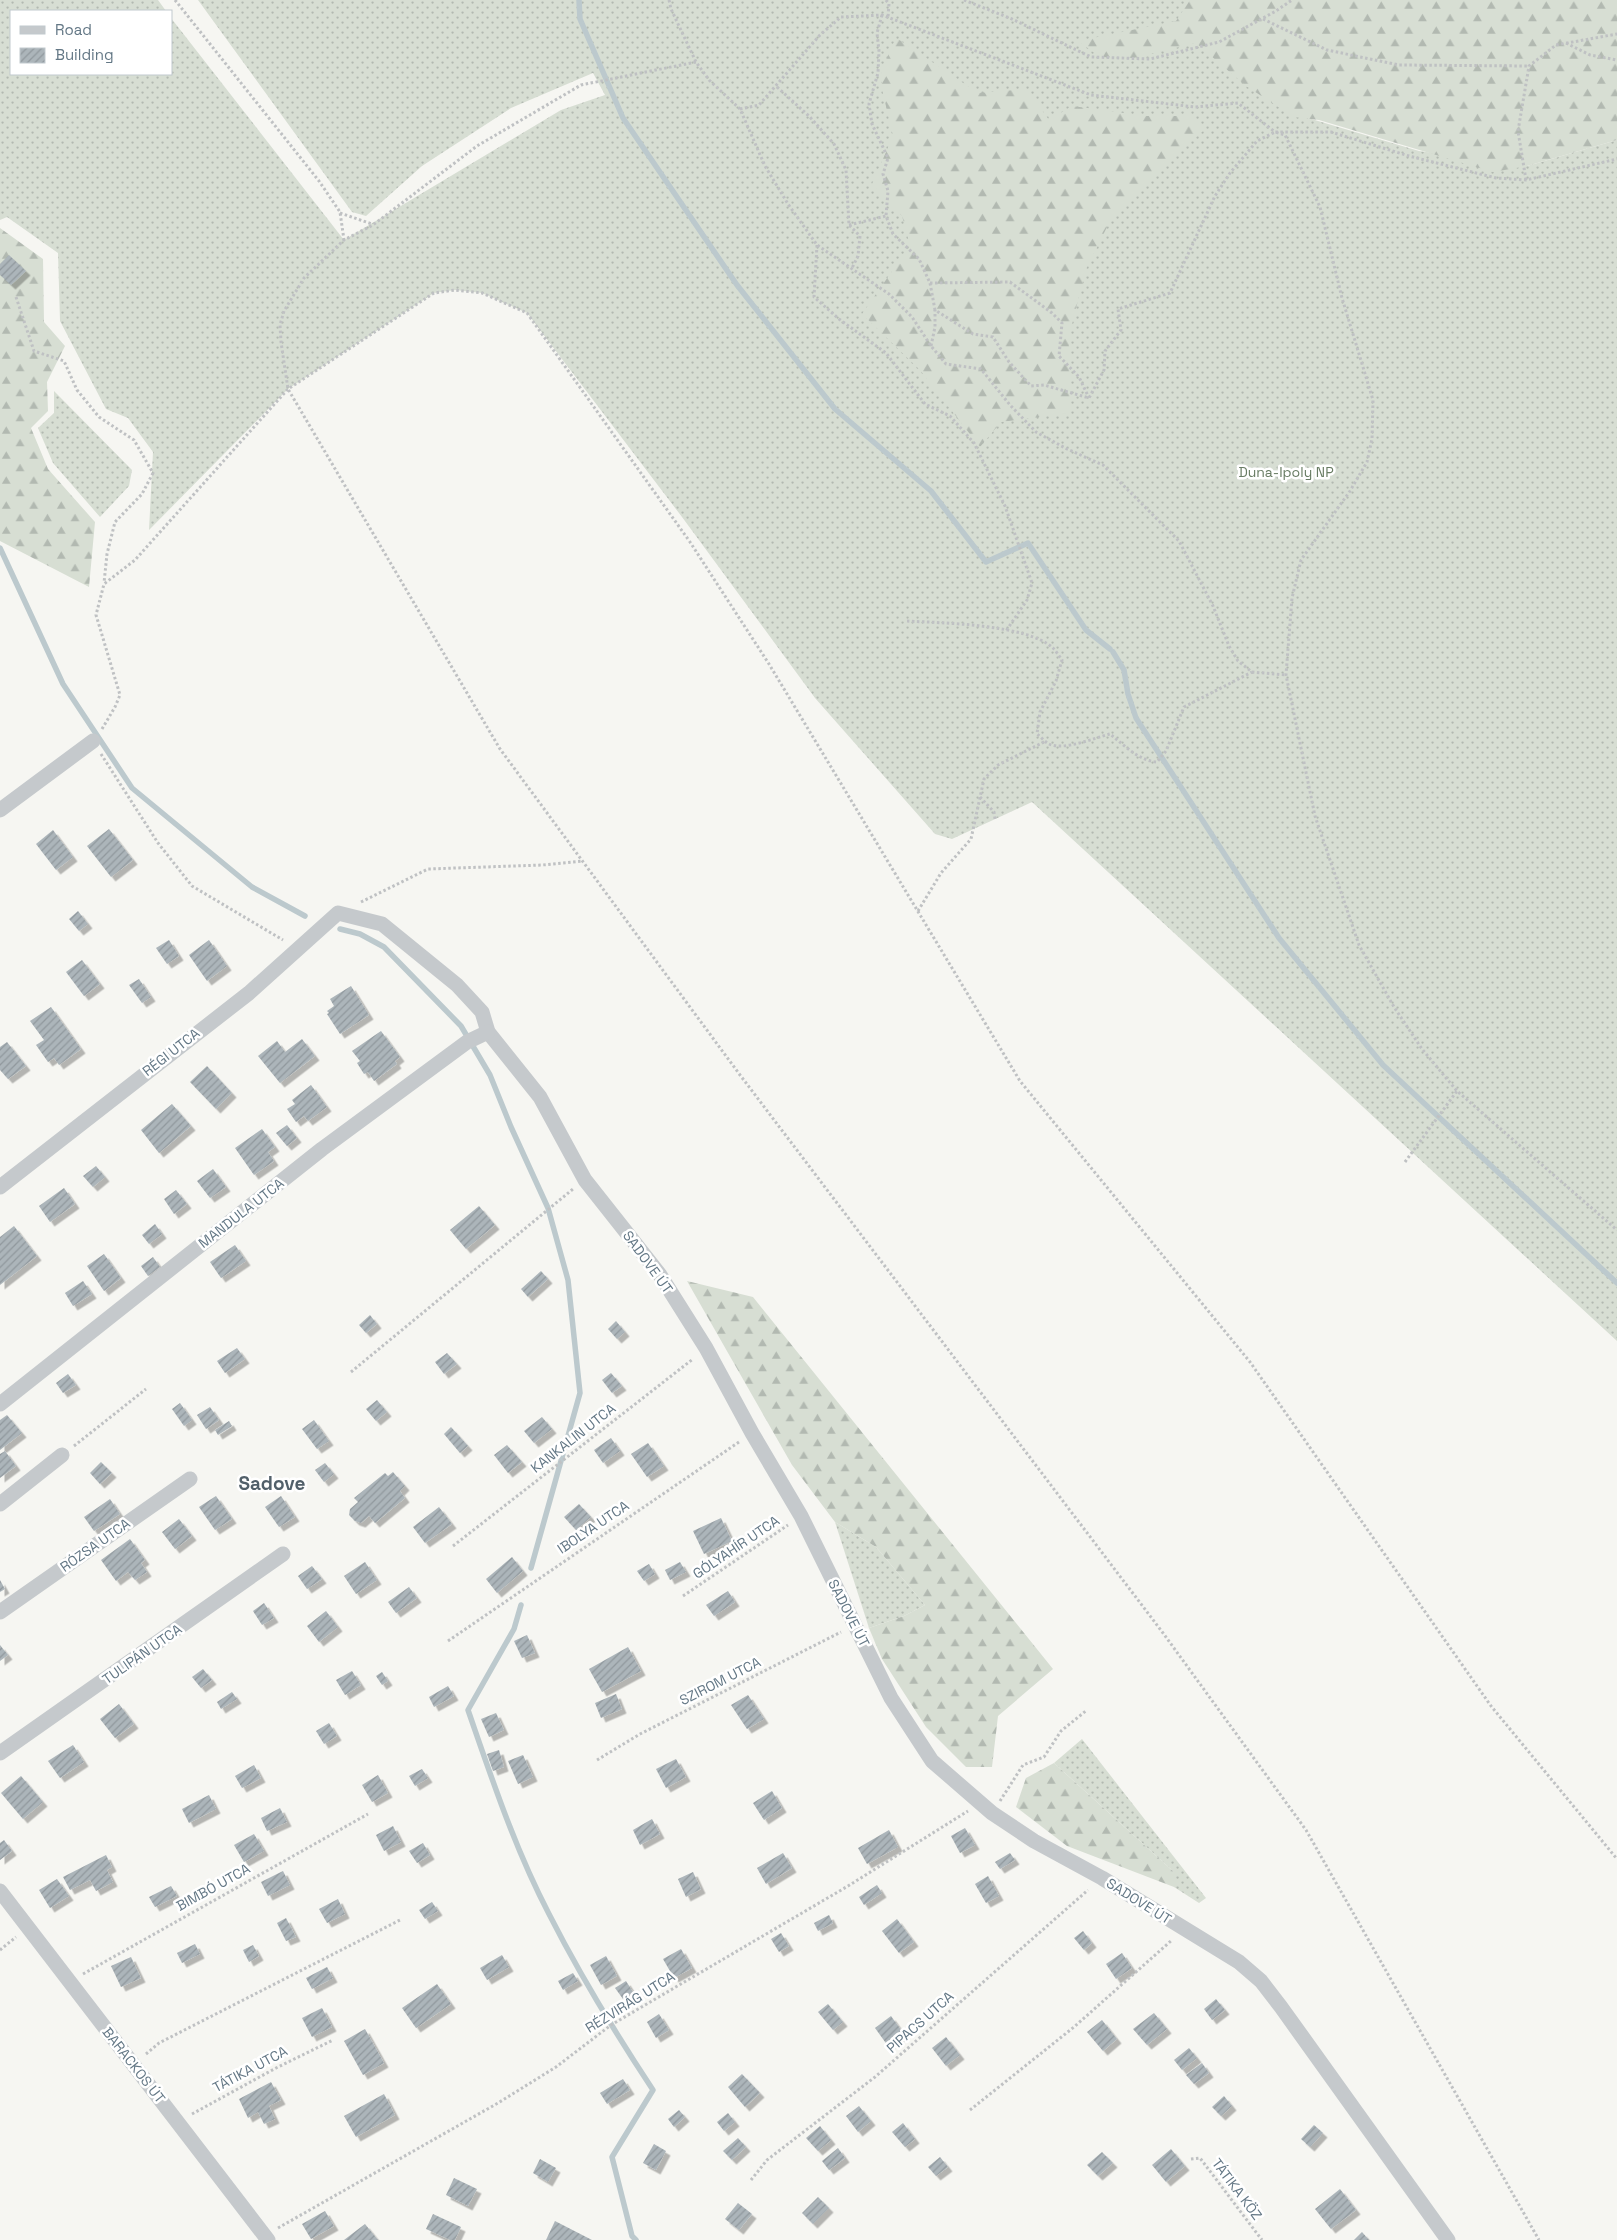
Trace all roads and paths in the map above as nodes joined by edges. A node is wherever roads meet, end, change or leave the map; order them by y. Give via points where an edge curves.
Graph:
1 (176, 0) edge
2 (669, 0) edge
3 (886, 0) edge
4 (964, 0) edge
5 (1292, 0) edge
6 (882, 15) junction
7 (888, 17) junction
8 (1262, 18) junction
9 (1617, 34) edge
10 (1565, 43) junction
11 (1617, 60) edge
12 (696, 62) junction
13 (1529, 66) junction
14 (777, 87) junction
15 (740, 109) junction
16 (1275, 132) junction
17 (1617, 159) edge
18 (1526, 180) junction
19 (340, 212) junction
20 (886, 216) junction
21 (372, 224) junction
22 (849, 225) junction
23 (344, 240) junction
24 (818, 245) junction
25 (852, 268) junction
26 (930, 283) junction
27 (16, 297) dead end
28 (935, 310) junction
29 (931, 346) junction
30 (288, 389) junction
31 (1089, 398) junction
32 (104, 584) junction
33 (907, 621) dead end
34 (1006, 631) junction
35 (1252, 672) junction
36 (1286, 675) junction
37 (93, 741) junction
38 (1046, 741) junction
39 (979, 796) junction
40 (0, 810) edge
41 (995, 819) dead end
42 (583, 861) junction
43 (918, 911) junction
44 (338, 913) junction
45 (297, 948) junction
46 (488, 1032) junction
47 (1457, 1091) junction
48 (1404, 1162) dead end
49 (585, 1180) junction
50 (0, 1187) edge
51 (1617, 1230) edge
52 (706, 1348) junction
53 (351, 1372) dead end
54 (146, 1390) dead end
55 (0, 1404) edge
56 (752, 1432) junction
57 (62, 1456) joint
58 (190, 1479) dead end
59 (0, 1504) edge
60 (801, 1516) junction
61 (453, 1546) dead end
62 (283, 1554) dead end
63 (683, 1596) dead end
64 (0, 1612) edge
65 (854, 1625) junction
66 (448, 1641) dead end
67 (1087, 1710) dead end
68 (0, 1753) edge
69 (597, 1760) dead end
70 (988, 1809) junction
71 (368, 1814) dead end
72 (1617, 1859) edge
73 (1102, 1878) junction
74 (0, 1891) edge
75 (402, 1919) dead end
76 (1184, 1929) junction
77 (70, 1983) junction
78 (333, 2040) dead end
79 (134, 2064) junction
80 (970, 2110) dead end
81 (180, 2123) junction
82 (1191, 2159) dead end
83 (751, 2180) dead end
84 (266, 2238) edge
85 (1262, 2240) edge
86 (1448, 2240) edge
87 (1539, 2240) edge

1 - 19 path
2 - 12 path
3 - 7 path via 889,4
4 - 8 path via 1091,57 1150,59 1219,42
5 - 8 path
6 - 7 path
6 - 14 path via 841,17 820,35
6 - 20 path via 877,32 880,50 878,73 868,104 872,124 888,158 883,174 888,191
7 - 16 path via 1091,95 1194,106 1238,104
8 - 13 path via 1327,50 1399,65
9 - 10 path
10 - 11 path via 1590,55
10 - 13 path via 1556,45
12 - 15 path via 709,80
12 - 21 path via 581,85 477,146
13 - 18 path via 1518,131
14 - 15 path via 759,104
14 - 22 path via 834,144 846,170
15 - 24 path via 765,166
16 - 18 path via 1331,132 1496,178
16 - 31 path via 1257,141 1225,180 1170,293 1118,309 1121,330 1105,351 1104,370
16 - 36 path via 1285,136 1320,207 1342,298 1373,400 1372,439 1367,462 1301,560 1292,598
17 - 18 path
19 - 21 path
19 - 23 path
20 - 22 path
20 - 26 path via 893,234 919,259
21 - 23 path
22 - 25 path via 860,236 858,256
23 - 30 path via 304,278 284,311 280,325
24 - 25 path
24 - 34 path via 814,297 886,352 925,404 950,416 974,443 1005,506 1032,583 1027,600
25 - 29 path via 889,294 912,317
26 - 28 path
26 - 31 path via 1010,282 1062,323 1059,356 1079,377
27 - 32 path via 34,351 64,361 77,390 99,418 134,440 153,473 142,494 115,522
28 - 29 path
28 - 31 path via 973,334 993,337 1009,362 1031,386 1044,385
29 - 35 path via 946,364 981,370 1036,432 1103,465 1179,541 1213,606 1229,646 1238,661
30 - 32 path via 136,560
30 - 42 path via 500,749
30 - 43 path via 434,293 455,290 482,293 527,313 690,542 769,664
32 - 37 path via 96,615 120,695
33 - 34 path via 984,626
34 - 38 path via 1053,647 1062,660 1056,681 1040,712 1038,734
35 - 36 path
35 - 38 path via 1184,707 1166,751 1157,762 1136,755 1110,734 1068,747
36 - 47 path via 1315,816 1359,945 1422,1049
37 - 40 street
37 - 45 path via 158,843 192,886
38 - 39 path via 998,765 984,779
39 - 41 path via 994,812
39 - 43 path via 970,840 941,873
42 - 44 path via 428,869
42 - 87 path via 740,1075 1157,1626 1306,1830
43 - 72 path via 1020,1080 1250,1362 1491,1706
44 - 45 street, RÉGI UTCA
44 - 46 street, SADOVE ÚT via 382,924 458,985 482,1012
45 - 50 street, RÉGI UTCA via 249,993
46 - 49 street, SADOVE ÚT via 540,1096
46 - 55 street, MANDULA UTCA via 468,1042 322,1149
47 - 48 path
47 - 51 path
49 - 52 street, SADOVE ÚT via 660,1275
49 - 53 path
52 - 56 street, SADOVE ÚT
52 - 61 path, KANKALIN UTCA
54 - 57 path
56 - 60 street, SADOVE ÚT
56 - 66 path, IBOLYA UTCA
57 - 59 street
58 - 64 street, RÓZSA UTCA
60 - 63 path, GÓLYAHÍR UTCA
60 - 65 street, SADOVE ÚT
62 - 68 street, TULIPÁN UTCA
65 - 69 path, SZIROM UTCA via 640,1734
65 - 70 street, SADOVE ÚT via 891,1698 932,1761
67 - 70 path via 1061,1732 1044,1757 1023,1765
70 - 73 street, SADOVE ÚT via 1034,1841
70 - 84 path, RÉZVIRÁG UTCA via 969,1810 848,1886 611,2025 556,2067 498,2103
71 - 77 path, BIMBÓ UTCA via 96,1965
73 - 76 street, SADOVE ÚT
73 - 83 path, PIPACS UTCA via 875,2077 767,2160
74 - 77 street, BARACKOS ÚT
75 - 79 path via 160,2043
76 - 80 path via 1074,2027
76 - 86 street, SADOVE ÚT via 1239,1962 1261,1981
77 - 79 street, BARACKOS ÚT
78 - 81 path, TÁTIKA UTCA via 200,2108
79 - 81 street, BARACKOS ÚT
81 - 84 street, BARACKOS ÚT
82 - 85 path, TÁTIKA KÖZ via 1200,2158

